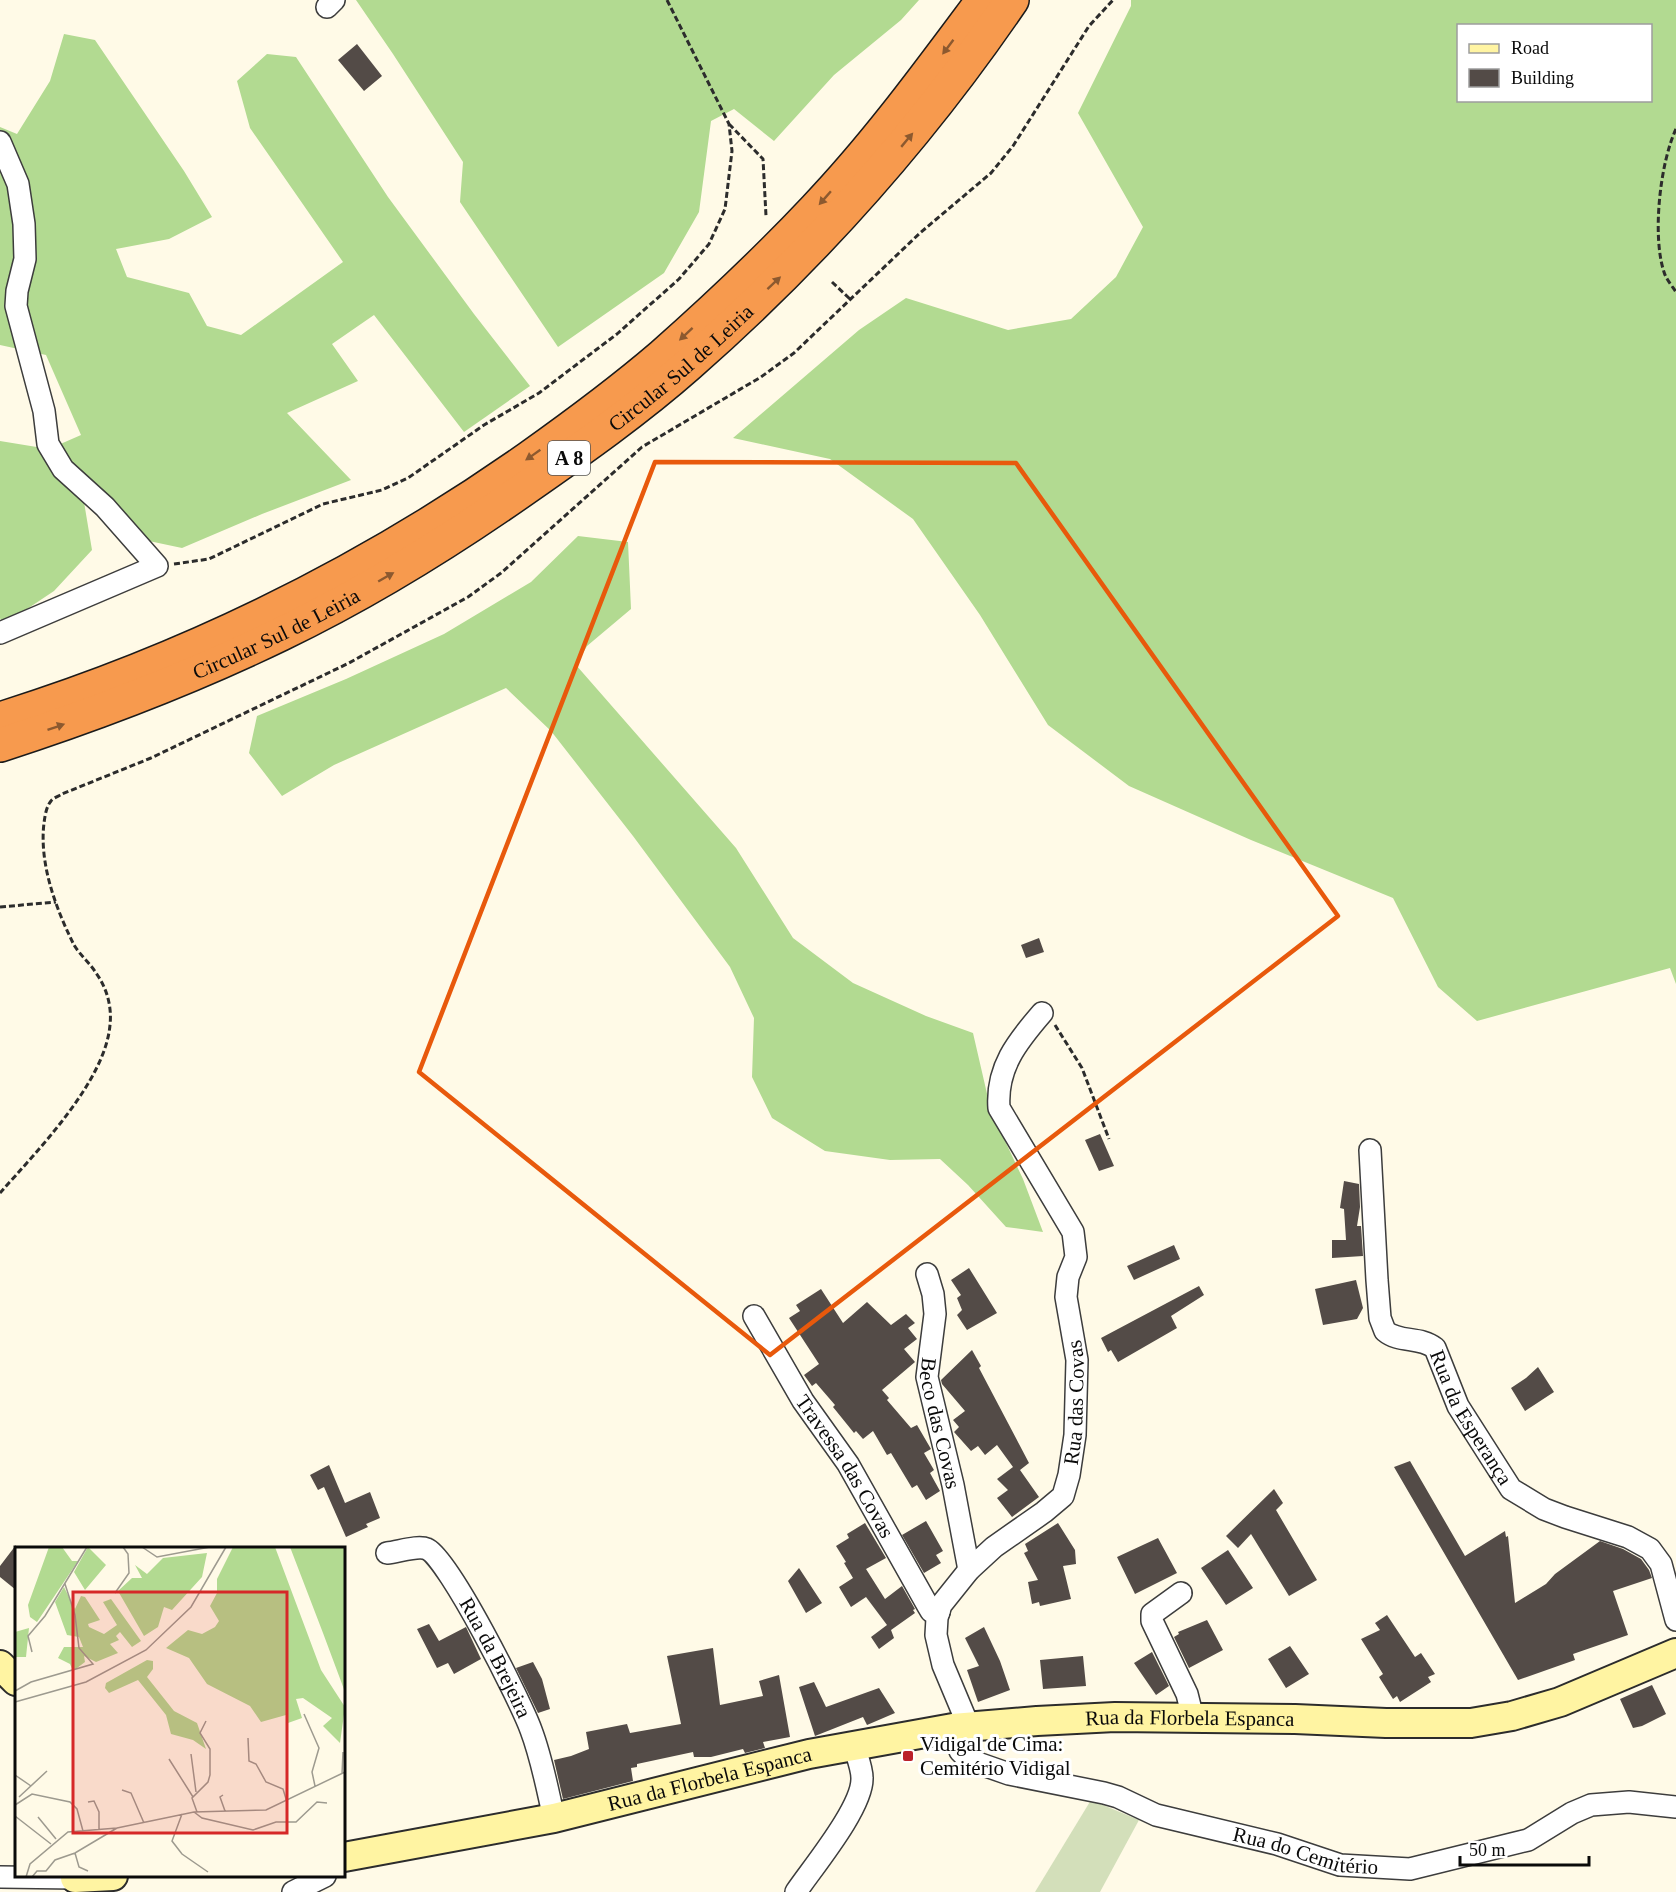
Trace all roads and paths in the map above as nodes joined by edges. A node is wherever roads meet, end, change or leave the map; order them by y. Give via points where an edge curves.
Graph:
1 (667, 0) edge
2 (983, 0) edge
3 (1012, 0) edge
4 (729, 124) junction
5 (1676, 129) edge
6 (0, 142) edge
7 (766, 216) dead end
8 (832, 282) dead end
9 (1676, 292) edge
10 (850, 299) dead end
11 (157, 566) junction
12 (0, 633) edge
13 (0, 719) edge
14 (0, 745) edge
15 (50, 802) dead end
16 (56, 902) junction
17 (0, 907) edge
18 (1042, 1013) joint
19 (1109, 1139) dead end
20 (1370, 1150) dead end
21 (0, 1193) edge
22 (927, 1274) dead end
23 (754, 1316) dead end
24 (387, 1553) dead end
25 (969, 1570) junction
26 (1181, 1593) dead end
27 (939, 1612) junction
28 (1676, 1620) edge
29 (1676, 1653) edge
30 (0, 1665) edge
31 (15, 1680) edge
32 (1190, 1718) junction
33 (961, 1727) junction
34 (854, 1746) junction
35 (1676, 1807) edge
36 (554, 1818) junction
37 (345, 1857) edge
38 (0, 1877) edge
39 (75, 1877) edge
40 (322, 1877) edge
41 (292, 1892) edge
42 (796, 1892) edge

1 - 4 path
2 -> 13 highway, Circular Sul de Leiria / A 8 via 895,116 817,207 662,356 575,425 402,541 293,601 90,690
14 -> 3 highway, Circular Sul de Leiria / A 8 via 103,711 282,634 427,553 576,453 688,364 822,237 923,121
4 - 7 path via 763,159
4 - 11 path via 732,151 725,209 709,244 679,279 616,334 539,393 483,425 408,478 382,490 322,504 209,559
5 - 9 path via 1664,162 1658,246 1664,274
6 - 11 street via 18,184 25,259 16,306 44,411 48,444 63,469 105,507
8 - 10 path
11 - 12 street
15 - 16 path via 43,833 44,855
16 - 17 path
16 - 21 path via 76,948 105,990 111,1008 109,1038 102,1058 63,1121
18 - 19 path via 1054,1024 1082,1068
18 - 25 street, Rua das Covas via 1019,1041 1005,1067 998,1091 999,1108 1073,1232 1076,1257 1066,1297 1077,1360 1075,1435 1063,1496 994,1546
20 - 28 street, Rua da Esperança via 1377,1280 1384,1331 1434,1348 1458,1406 1511,1489 1555,1513 1628,1537 1650,1549 1662,1564
22 - 25 street, Beco das Covas via 935,1314 927,1377
23 - 27 street, Travessa das Covas via 803,1401 848,1464 931,1611
24 - 36 street, Rua da Brejeira via 417,1547 439,1557 527,1721 546,1776
25 - 27 street, Rua das Covas
26 - 32 street via 1152,1614 1152,1621 1187,1694
27 - 33 street, Rua das Covas via 938,1650
29 - 32 street, Rua da Florbela Espanca via 1560,1702 1471,1723
30 - 31 street
32 - 33 street, Rua da Florbela Espanca via 1037,1720
33 - 34 street, Rua da Florbela Espanca
33 - 35 street, Rua do Cemitério via 960,1751 969,1760 990,1768 1104,1793 1156,1815 1277,1844 1340,1865 1410,1869 1502,1848 1528,1840 1591,1804 1629,1802
34 - 36 street, Rua da Florbela Espanca
34 - 42 street via 862,1779 860,1790 842,1827
36 - 37 street, Rua da Florbela Espanca
38 - 39 street
40 - 41 street

